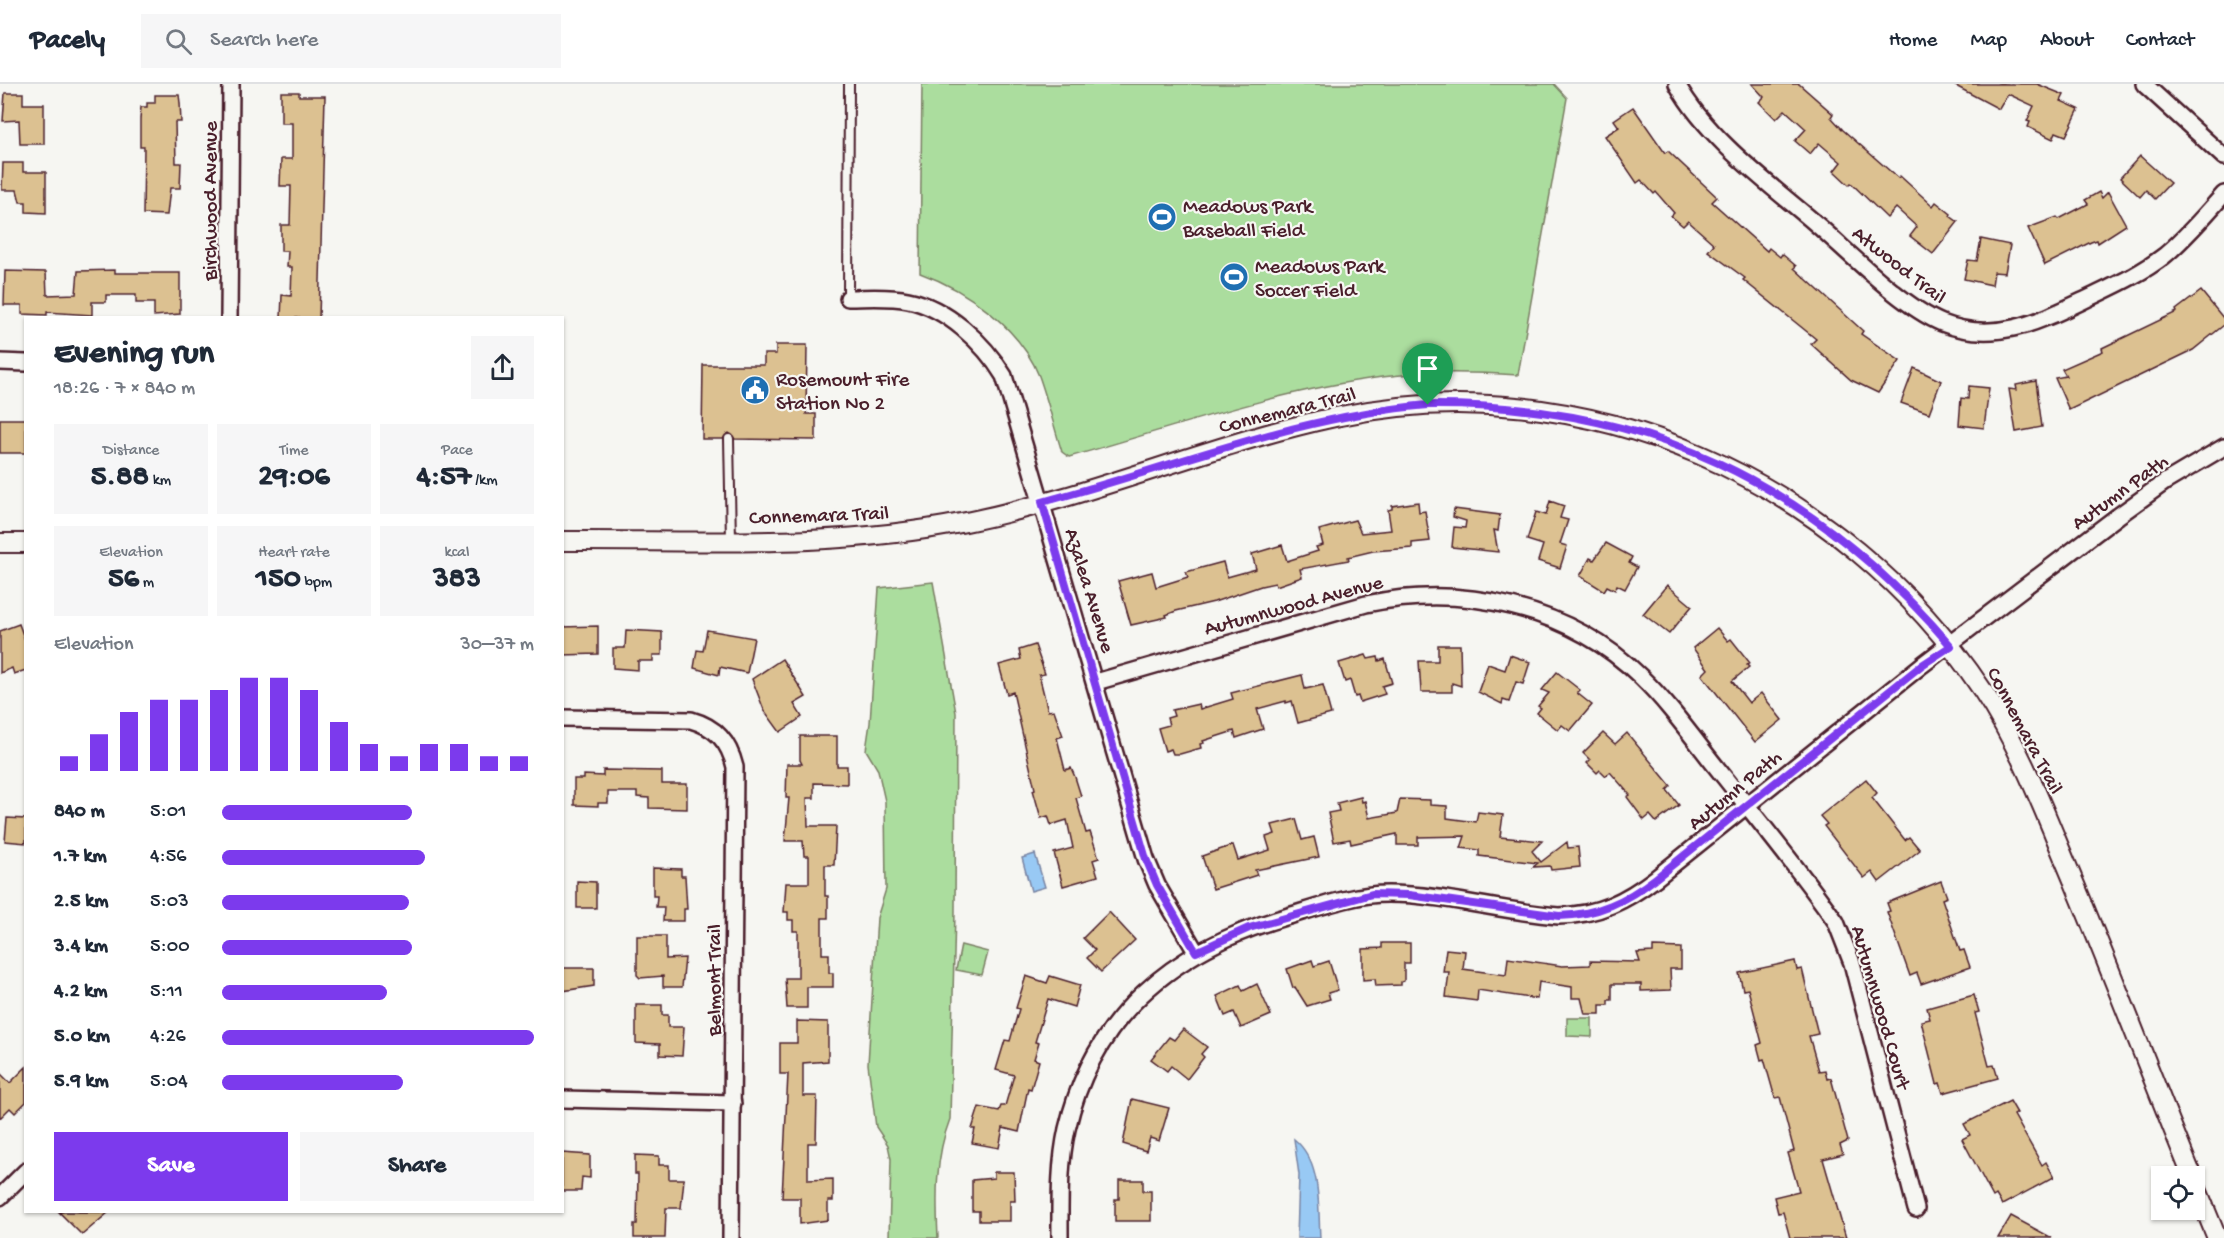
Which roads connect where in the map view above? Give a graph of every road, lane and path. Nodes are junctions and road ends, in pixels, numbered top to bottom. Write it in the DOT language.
graph roads {
  1 [pos="231,84"];
  2 [pos="849,84"];
  3 [pos="1677,84"];
  4 [pos="2144,84"];
  5 [pos="2224,157"];
  6 [pos="2224,194"];
  7 [pos="848,298"];
  8 [pos="229,316"];
  9 [pos="0,362"];
  10 [pos="24,363"];
  11 [pos="729,439"];
  12 [pos="2224,447"];
  13 [pos="1042,502"];
  14 [pos="731,540"];
  15 [pos="564,541"];
  16 [pos="0,543"];
  17 [pos="24,543"];
  18 [pos="1951,646"];
  19 [pos="1096,682"];
  20 [pos="564,718"];
  21 [pos="1747,807"];
  22 [pos="1196,952"];
  23 [pos="564,1099"];
  24 [pos="733,1103"];
  25 [pos="2188,1166"];
  26 [pos="24,1174"];
  27 [pos="0,1197"];
  28 [pos="1916,1209"];
  29 [pos="2205,1209"];
  30 [pos="731,1238"];
  31 [pos="1060,1238"];
  32 [pos="2217,1238"];
  1 -- 8 [label="street, Birchwood Avenue"];
  2 -- 7 [label="lane"];
  3 -- 6 [label="street, Atwood Trail"];
  4 -- 5 [label="street"];
  7 -- 13 [label="street, Azalea Avenue"];
  9 -- 10 [label="street"];
  11 -- 14 [label="lane"];
  12 -- 18 [label="street, Autumn Path"];
  13 -- 14 [label="street, Connemara Trail"];
  13 -- 18 [label="street, Connemara Trail"];
  13 -- 19 [label="street, Azalea Avenue"];
  14 -- 15 [label="street, Connemara Trail"];
  16 -- 17 [label="street"];
  18 -- 21 [label="street, Autumn Path"];
  18 -- 25 [label="street, Connemara Trail"];
  19 -- 21 [label="street, Autumnwood Avenue"];
  19 -- 22 [label="street, Azalea Avenue"];
  20 -- 24 [label="street, Belmont Trail"];
  21 -- 22 [label="street, Autumn Path"];
  21 -- 28 [label="street, Autumnwood Court"];
  22 -- 31 [label="street, Autumn Path"];
  23 -- 24 [label="street"];
  24 -- 30 [label="street, Belmont Trail"];
  26 -- 27 [label="street"];
  29 -- 32 [label="street"];
}
